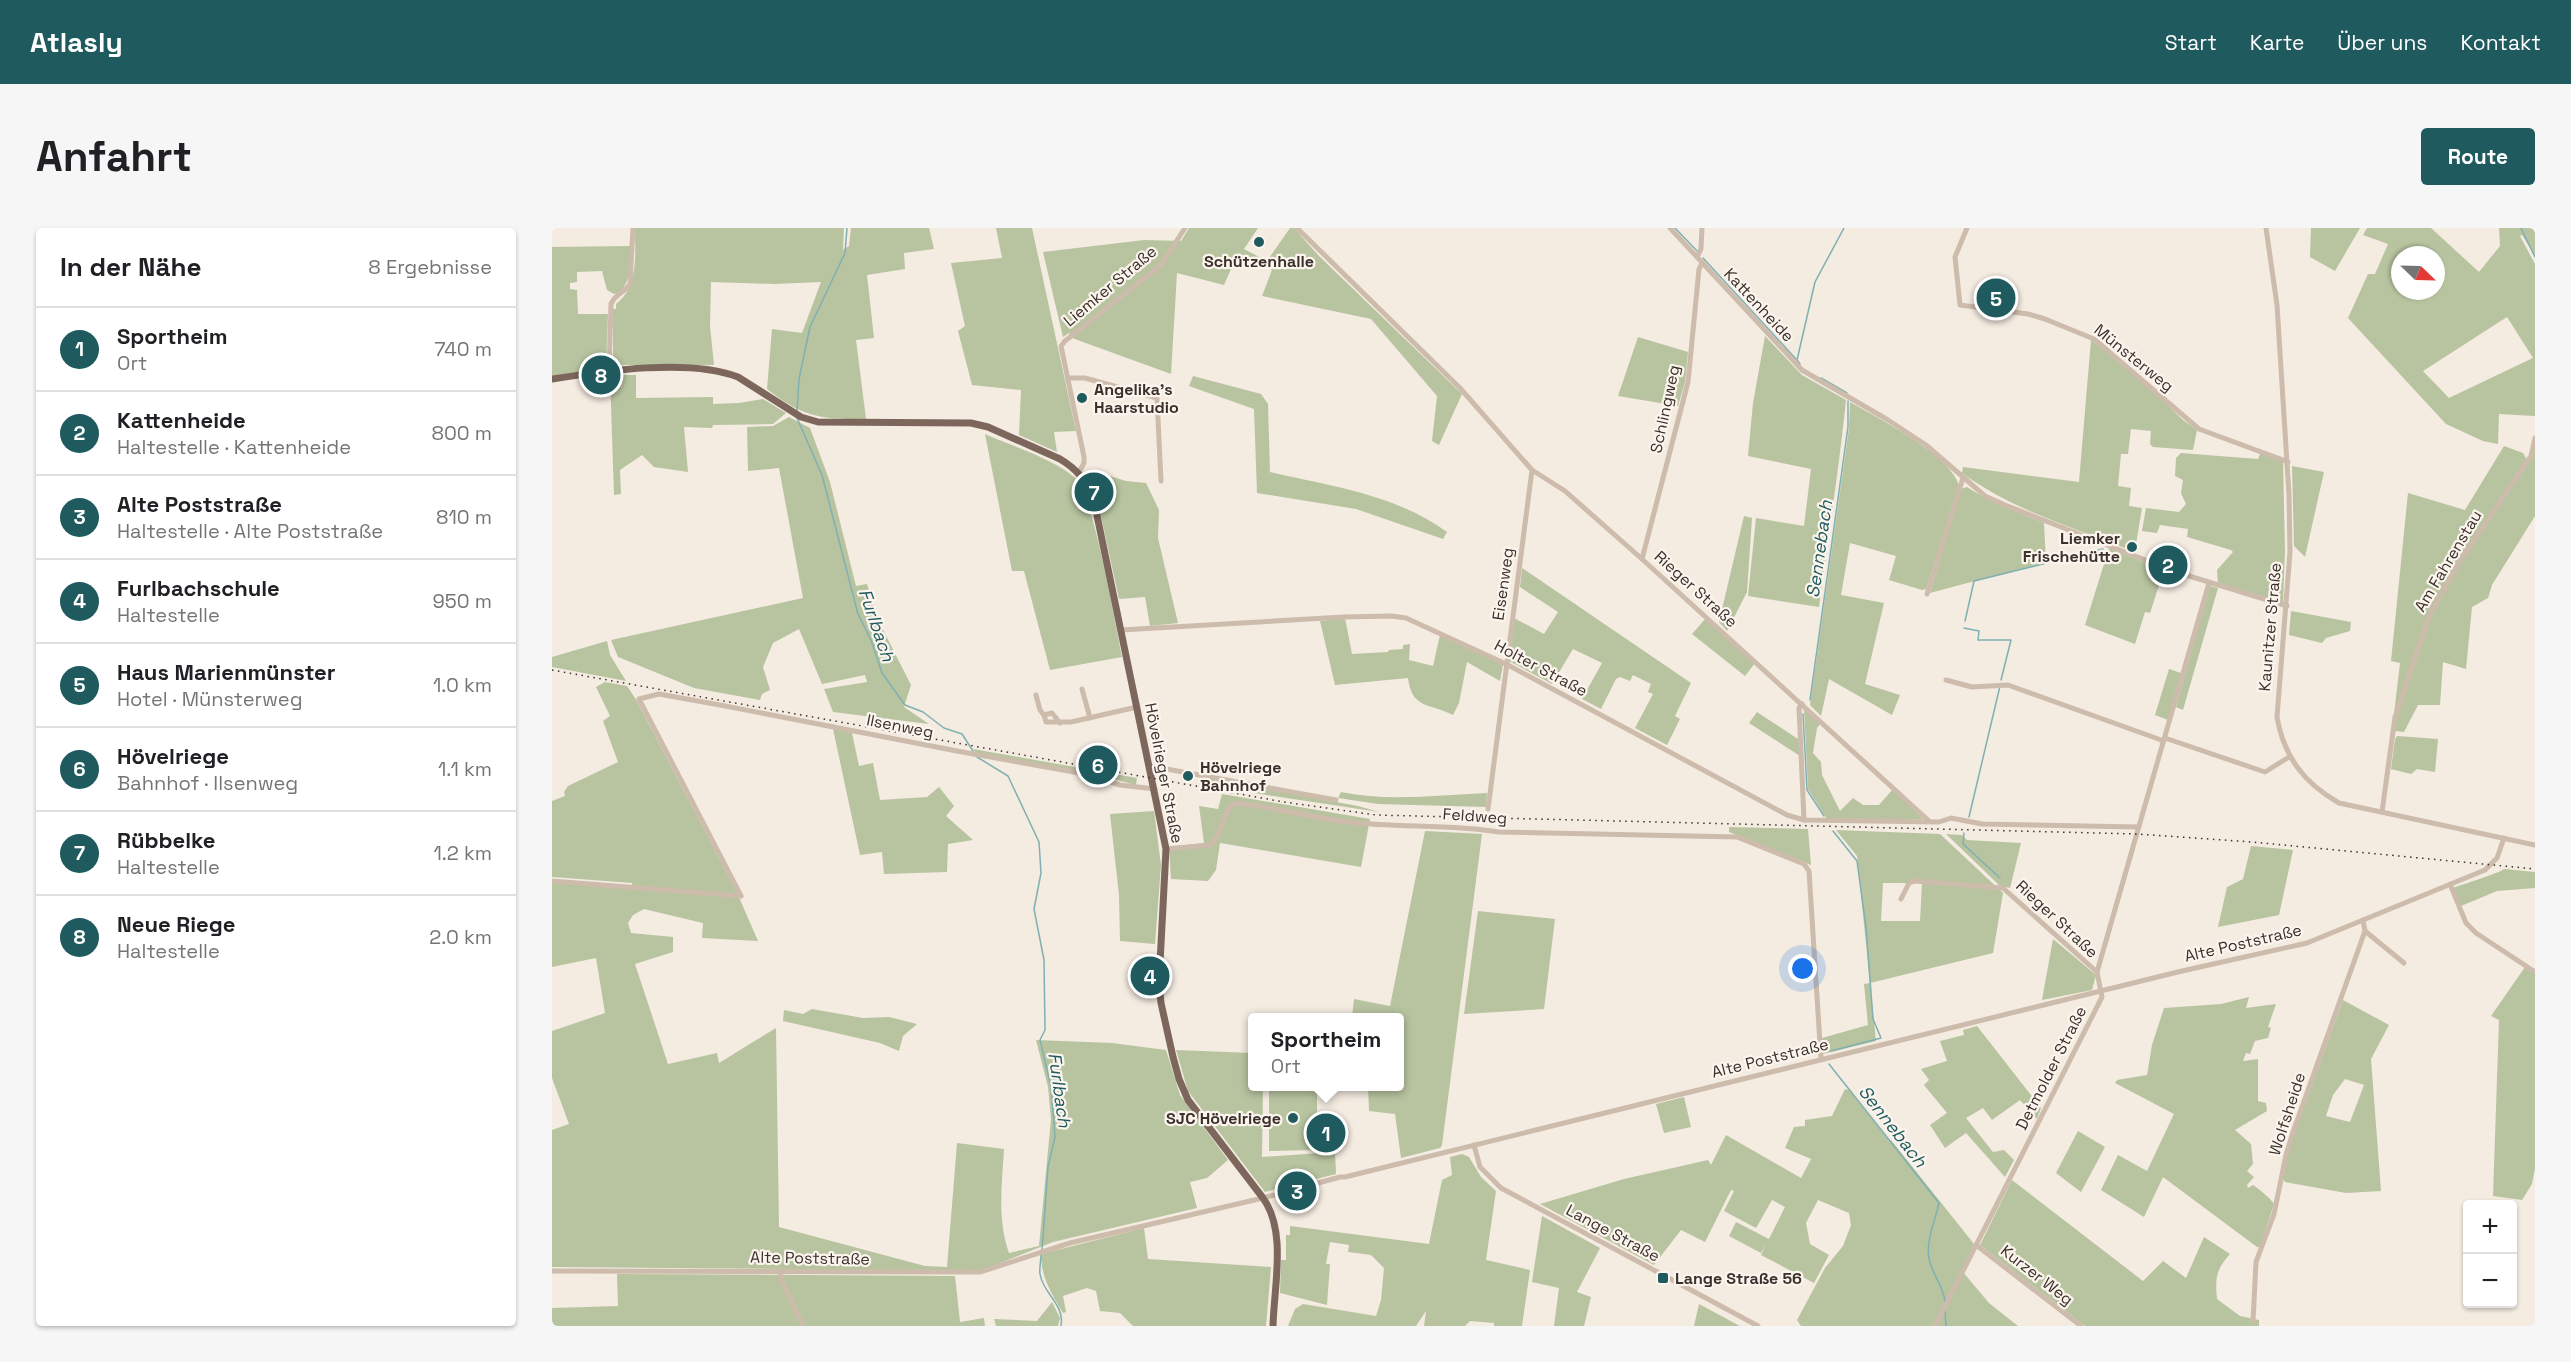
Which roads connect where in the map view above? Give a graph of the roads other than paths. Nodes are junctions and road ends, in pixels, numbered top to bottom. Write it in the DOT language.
graph roads {
  1 [pos="633,228"];
  2 [pos="1185,228"];
  3 [pos="1297,228"];
  4 [pos="1670,228"];
  5 [pos="1702,228"];
  6 [pos="1967,228"];
  7 [pos="2266,228"];
  8 [pos="1697,257"];
  9 [pos="1702,263"];
  10 [pos="609,370"];
  11 [pos="1068,378"];
  12 [pos="552,379"];
  13 [pos="2535,438"];
  14 [pos="2288,462"];
  15 [pos="1532,470"];
  16 [pos="1079,472"];
  17 [pos="1963,478"];
  18 [pos="1161,481"];
  19 [pos="1642,559"];
  20 [pos="2209,583"];
  21 [pos="1927,594"];
  22 [pos="2287,606"];
  23 [pos="1121,628"];
  24 [pos="1506,664"];
  25 [pos="1946,680"];
  26 [pos="1082,689"];
  27 [pos="1036,695"];
  28 [pos="1802,704"];
  29 [pos="1137,707"];
  30 [pos="1090,718"];
  31 [pos="2165,740"];
  32 [pos="2289,757"];
  33 [pos="1150,766"];
  34 [pos="1155,789"];
  35 [pos="1336,800"];
  36 [pos="1488,809"];
  37 [pos="2382,812"];
  38 [pos="1804,820"];
  39 [pos="1929,822"];
  40 [pos="2139,827"];
  41 [pos="2504,838"];
  42 [pos="2535,845"];
  43 [pos="1166,849"];
  44 [pos="552,880"];
  45 [pos="2450,884"];
  46 [pos="1901,899"];
  47 [pos="2363,920"];
  48 [pos="2365,931"];
  49 [pos="2404,963"];
  50 [pos="2097,972"];
  51 [pos="2535,972"];
  52 [pos="2102,991"];
  53 [pos="1821,1059"];
  54 [pos="1474,1145"];
  55 [pos="1263,1198"];
  56 [pos="1976,1245"];
  57 [pos="552,1270"];
  58 [pos="780,1270"];
  59 [pos="2253,1321"];
  60 [pos="1936,1324"];
  61 [pos="803,1326"];
  62 [pos="1273,1326"];
  63 [pos="1758,1326"];
  64 [pos="2081,1326"];
  1 -- 10 [label="street"];
  2 -- 11 [label="street, Liemker Straße"];
  3 -- 15 [label="street, Rieger Straße"];
  4 -- 8 [label="street, Kattenheide"];
  5 -- 8 [label="street"];
  6 -- 14 [label="street, Münsterweg"];
  7 -- 14 [label="street, Kaunitzer Straße"];
  8 -- 9 [label="street, Kattenheide"];
  9 -- 17 [label="street, Kattenheide"];
  9 -- 19 [label="street, Schlingweg"];
  10 -- 12 [label="main road"];
  10 -- 16 [label="main road"];
  11 -- 16 [label="street, Liemker Straße"];
  11 -- 18 [label="street"];
  13 -- 37 [label="street, Am Fahrenstau"];
  14 -- 22 [label="street, Kaunitzer Straße"];
  15 -- 19 [label="street, Rieger Straße"];
  15 -- 24 [label="street, Eisenweg"];
  16 -- 23 [label="main road, Hövelrieger Straße"];
  17 -- 20 [label="street, Kattenheide"];
  17 -- 21 [label="street"];
  19 -- 28 [label="street, Rieger Straße"];
  20 -- 22 [label="street, Kattenheide"];
  20 -- 31 [label="street"];
  22 -- 32 [label="street, Kaunitzer Straße"];
  23 -- 24 [label="street, Holter Straße"];
  23 -- 29 [label="main road, Hövelrieger Straße"];
  24 -- 36 [label="street, Eisenweg"];
  24 -- 38 [label="street, Holter Straße"];
  25 -- 31 [label="street"];
  26 -- 30 [label="street"];
  27 -- 30 [label="street"];
  28 -- 38 [label="street"];
  28 -- 39 [label="street, Rieger Straße"];
  29 -- 30 [label="street"];
  29 -- 33 [label="main road, Hövelrieger Straße"];
  31 -- 32 [label="street"];
  31 -- 40 [label="street"];
  32 -- 37 [label="street, Kaunitzer Straße"];
  33 -- 34 [label="main road, Hövelrieger Straße"];
  33 -- 35 [label="street"];
  34 -- 43 [label="main road, Hövelrieger Straße"];
  34 -- 44 [label="street, Ilsenweg"];
  37 -- 41 [label="street, Kaunitzer Straße"];
  38 -- 39 [label="street, Holter Straße"];
  39 -- 40 [label="street"];
  40 -- 50 [label="street"];
  41 -- 42 [label="street, Kaunitzer Straße"];
  41 -- 45 [label="street, Alte Poststraße"];
  43 -- 53 [label="street, Feldweg"];
  43 -- 55 [label="main road, Hövelrieger Straße"];
  45 -- 47 [label="street, Alte Poststraße"];
  45 -- 51 [label="street"];
  46 -- 50 [label="street, Rieger Straße"];
  47 -- 48 [label="street, Wolfsheide"];
  47 -- 52 [label="street, Alte Poststraße"];
  48 -- 49 [label="street"];
  48 -- 59 [label="street, Wolfsheide"];
  50 -- 52 [label="street, Detmolder Straße"];
  52 -- 53 [label="street, Alte Poststraße"];
  52 -- 56 [label="street, Detmolder Straße"];
  53 -- 54 [label="street, Alte Poststraße"];
  54 -- 55 [label="street, Alte Poststraße"];
  54 -- 63 [label="street, Lange Straße"];
  55 -- 58 [label="street, Alte Poststraße"];
  55 -- 62 [label="main road, Hövelrieger Straße"];
  56 -- 60 [label="street, Detmolder Straße"];
  56 -- 64 [label="street, Kurzer Weg"];
  57 -- 58 [label="street, Alte Poststraße"];
  58 -- 61 [label="street"];
}
